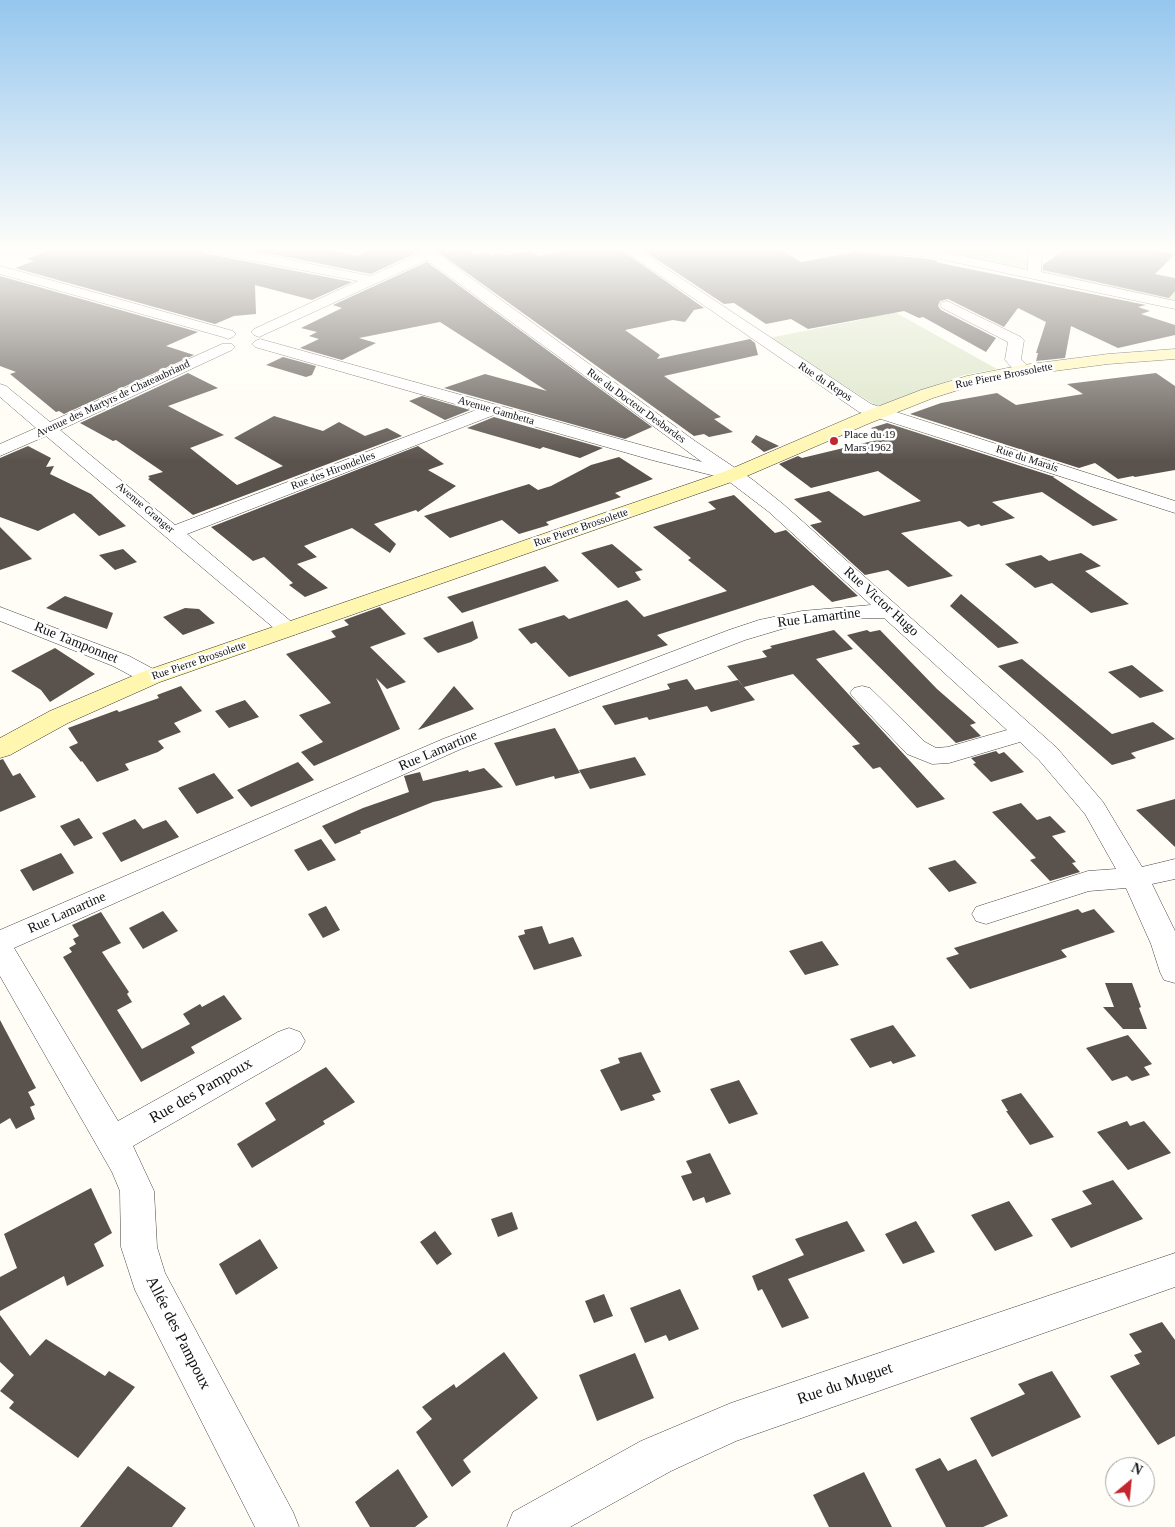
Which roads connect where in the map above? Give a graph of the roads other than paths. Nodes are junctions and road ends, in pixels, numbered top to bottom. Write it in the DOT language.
graph roads {
  1 [pos="164,318"];
  2 [pos="293,318"];
  3 [pos="516,318"];
  4 [pos="731,318"];
  5 [pos="973,318"];
  6 [pos="244,342"];
  7 [pos="1175,354"];
  8 [pos="1023,370"];
  9 [pos="0,389"];
  10 [pos="492,410"];
  11 [pos="878,413"];
  12 [pos="49,429"];
  13 [pos="0,451"];
  14 [pos="733,475"];
  15 [pos="1175,507"];
  16 [pos="174,532"];
  17 [pos="891,611"];
  18 [pos="0,613"];
  19 [pos="289,629"];
  20 [pos="151,678"];
  21 [pos="862,693"];
  22 [pos="1024,733"];
  23 [pos="0,749"];
  24 [pos="1175,869"];
  25 [pos="1135,878"];
  26 [pos="986,914"];
  27 [pos="0,942"];
  28 [pos="0,950"];
  29 [pos="1175,972"];
  30 [pos="289,1041"];
  31 [pos="112,1141"];
  32 [pos="1175,1270"];
  33 [pos="278,1527"];
  34 [pos="528,1527"];
  1 -- 6 [label="street, Avenue Gambetta"];
  2 -- 6 [label="street, Avenue des Martyrs de Chateaubriand"];
  3 -- 14 [label="street, Rue du Docteur Desbordes"];
  4 -- 11 [label="street, Rue du Repos"];
  5 -- 8 [label="street"];
  6 -- 10 [label="street, Avenue Gambetta"];
  6 -- 12 [label="street, Avenue des Martyrs de Chateaubriand"];
  7 -- 8 [label="street, Rue Pierre Brossolette"];
  8 -- 11 [label="street, Rue Pierre Brossolette"];
  9 -- 12 [label="street, Avenue Granger"];
  10 -- 14 [label="street, Avenue Gambetta"];
  10 -- 16 [label="street, Rue des Hirondelles"];
  11 -- 14 [label="street, Rue Pierre Brossolette"];
  11 -- 15 [label="street, Rue du Marais"];
  12 -- 13 [label="street, Avenue des Martyrs de Chateaubriand"];
  12 -- 16 [label="street, Avenue Granger"];
  14 -- 17 [label="street, Rue Victor Hugo"];
  14 -- 19 [label="street, Rue Pierre Brossolette"];
  16 -- 19 [label="street, Avenue Granger"];
  17 -- 22 [label="street, Rue Victor Hugo"];
  17 -- 27 [label="street, Rue Lamartine"];
  18 -- 20 [label="street, Rue Tamponnet"];
  19 -- 20 [label="street, Rue Pierre Brossolette"];
  20 -- 23 [label="street, Rue Pierre Brossolette"];
  21 -- 22 [label="street"];
  22 -- 25 [label="street, Rue Victor Hugo"];
  24 -- 25 [label="street"];
  25 -- 26 [label="street"];
  25 -- 29 [label="street, Rue Victor Hugo"];
  28 -- 31 [label="street, Allée des Pampoux"];
  30 -- 31 [label="street, Rue des Pampoux"];
  31 -- 33 [label="street, Allée des Pampoux"];
  32 -- 34 [label="street, Rue du Muguet"];
}
